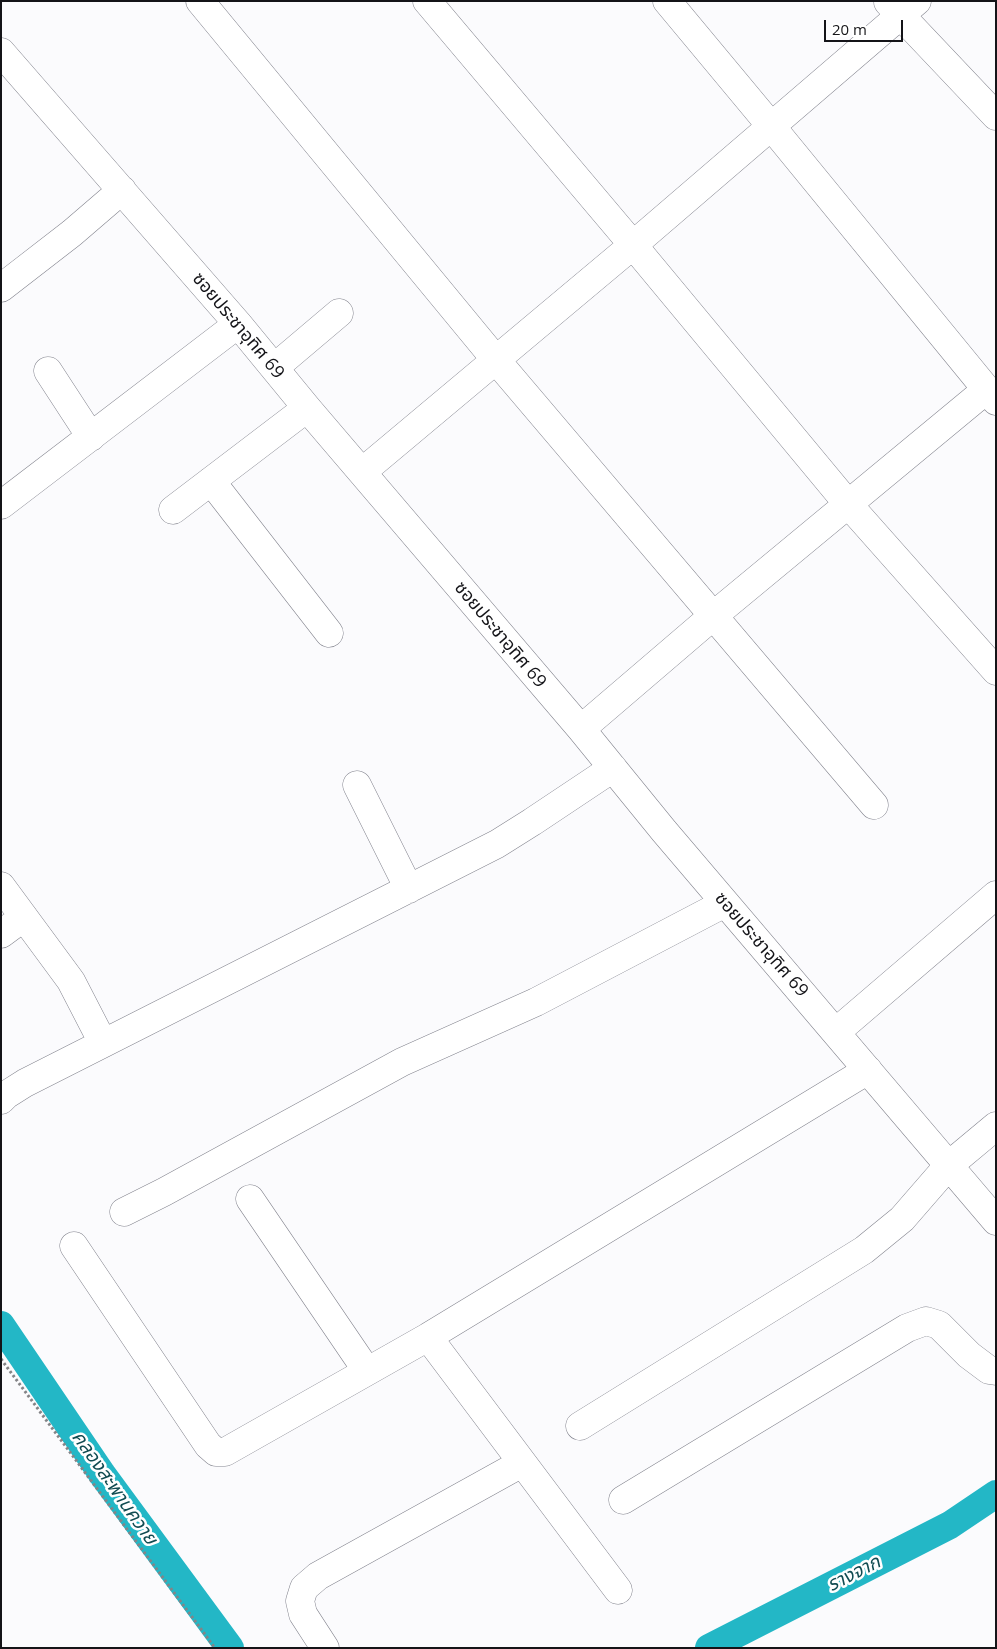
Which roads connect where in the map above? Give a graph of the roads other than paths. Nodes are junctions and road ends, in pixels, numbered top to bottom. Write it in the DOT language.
graph roads {
  1 [pos="200,1"];
  2 [pos="427,1"];
  3 [pos="667,1"];
  4 [pos="901,6"];
  5 [pos="1,52"];
  6 [pos="996,116"];
  7 [pos="771,126"];
  8 [pos="122,190"];
  9 [pos="633,245"];
  10 [pos="1,288"];
  11 [pos="339,313"];
  12 [pos="238,324"];
  13 [pos="496,360"];
  14 [pos="274,368"];
  15 [pos="48,371"];
  16 [pos="991,396"];
  17 [pos="307,408"];
  18 [pos="91,437"];
  19 [pos="362,472"];
  20 [pos="211,481"];
  21 [pos="848,504"];
  22 [pos="1,505"];
  23 [pos="172,510"];
  24 [pos="713,616"];
  25 [pos="329,633"];
  26 [pos="996,671"];
  27 [pos="581,729"];
  28 [pos="613,768"];
  29 [pos="357,785"];
  30 [pos="874,805"];
  31 [pos="1,886"];
  32 [pos="409,889"];
  33 [pos="996,895"];
  34 [pos="725,903"];
  35 [pos="24,917"];
  36 [pos="1,934"];
  37 [pos="836,1032"];
  38 [pos="103,1043"];
  39 [pos="868,1070"];
  40 [pos="1,1100"];
  41 [pos="996,1126"];
  42 [pos="948,1166"];
  43 [pos="250,1199"];
  44 [pos="124,1212"];
  45 [pos="996,1220"];
  46 [pos="74,1246"];
  47 [pos="428,1337"];
  48 [pos="366,1371"];
  49 [pos="996,1371"];
  50 [pos="580,1426"];
  51 [pos="522,1462"];
  52 [pos="623,1500"];
  53 [pos="618,1590"];
  54 [pos="325,1648"];
  1 -- 13 [label="street"];
  2 -- 9 [label="street"];
  3 -- 7 [label="street"];
  4 -- 6 [label="street"];
  4 -- 7 [label="street"];
  5 -- 8 [label="street, ซอยประชาอุทิศ 69"];
  7 -- 9 [label="street"];
  7 -- 16 [label="street"];
  8 -- 10 [label="street"];
  8 -- 12 [label="street, ซอยประชาอุทิศ 69"];
  9 -- 13 [label="street"];
  9 -- 21 [label="street"];
  11 -- 14 [label="street"];
  12 -- 14 [label="street, ซอยประชาอุทิศ 69"];
  12 -- 18 [label="street"];
  13 -- 19 [label="street"];
  13 -- 24 [label="street"];
  14 -- 17 [label="street, ซอยประชาอุทิศ 69"];
  15 -- 18 [label="street"];
  16 -- 21 [label="street"];
  17 -- 19 [label="street, ซอยประชาอุทิศ 69"];
  17 -- 20 [label="street"];
  18 -- 22 [label="street"];
  19 -- 27 [label="street, ซอยประชาอุทิศ 69"];
  20 -- 23 [label="street"];
  20 -- 25 [label="street"];
  21 -- 24 [label="street"];
  21 -- 26 [label="street"];
  24 -- 27 [label="street"];
  24 -- 30 [label="street"];
  27 -- 28 [label="street, ซอยประชาอุทิศ 69"];
  28 -- 32 [label="street"];
  28 -- 34 [label="street, ซอยประชาอุทิศ 69"];
  29 -- 32 [label="street"];
  31 -- 35 [label="street"];
  32 -- 38 [label="street"];
  33 -- 37 [label="street"];
  34 -- 37 [label="street, ซอยประชาอุทิศ 69"];
  34 -- 44 [label="street"];
  35 -- 36 [label="street"];
  35 -- 38 [label="street"];
  37 -- 39 [label="street, ซอยประชาอุทิศ 69"];
  38 -- 40 [label="street"];
  39 -- 42 [label="street, ซอยประชาอุทิศ 69"];
  39 -- 47 [label="street"];
  41 -- 42 [label="street"];
  42 -- 45 [label="street, ซอยประชาอุทิศ 69"];
  42 -- 50 [label="street"];
  43 -- 48 [label="street"];
  46 -- 48 [label="street"];
  47 -- 48 [label="street"];
  47 -- 51 [label="street"];
  49 -- 52 [label="street"];
  51 -- 53 [label="street"];
  51 -- 54 [label="street"];
}
